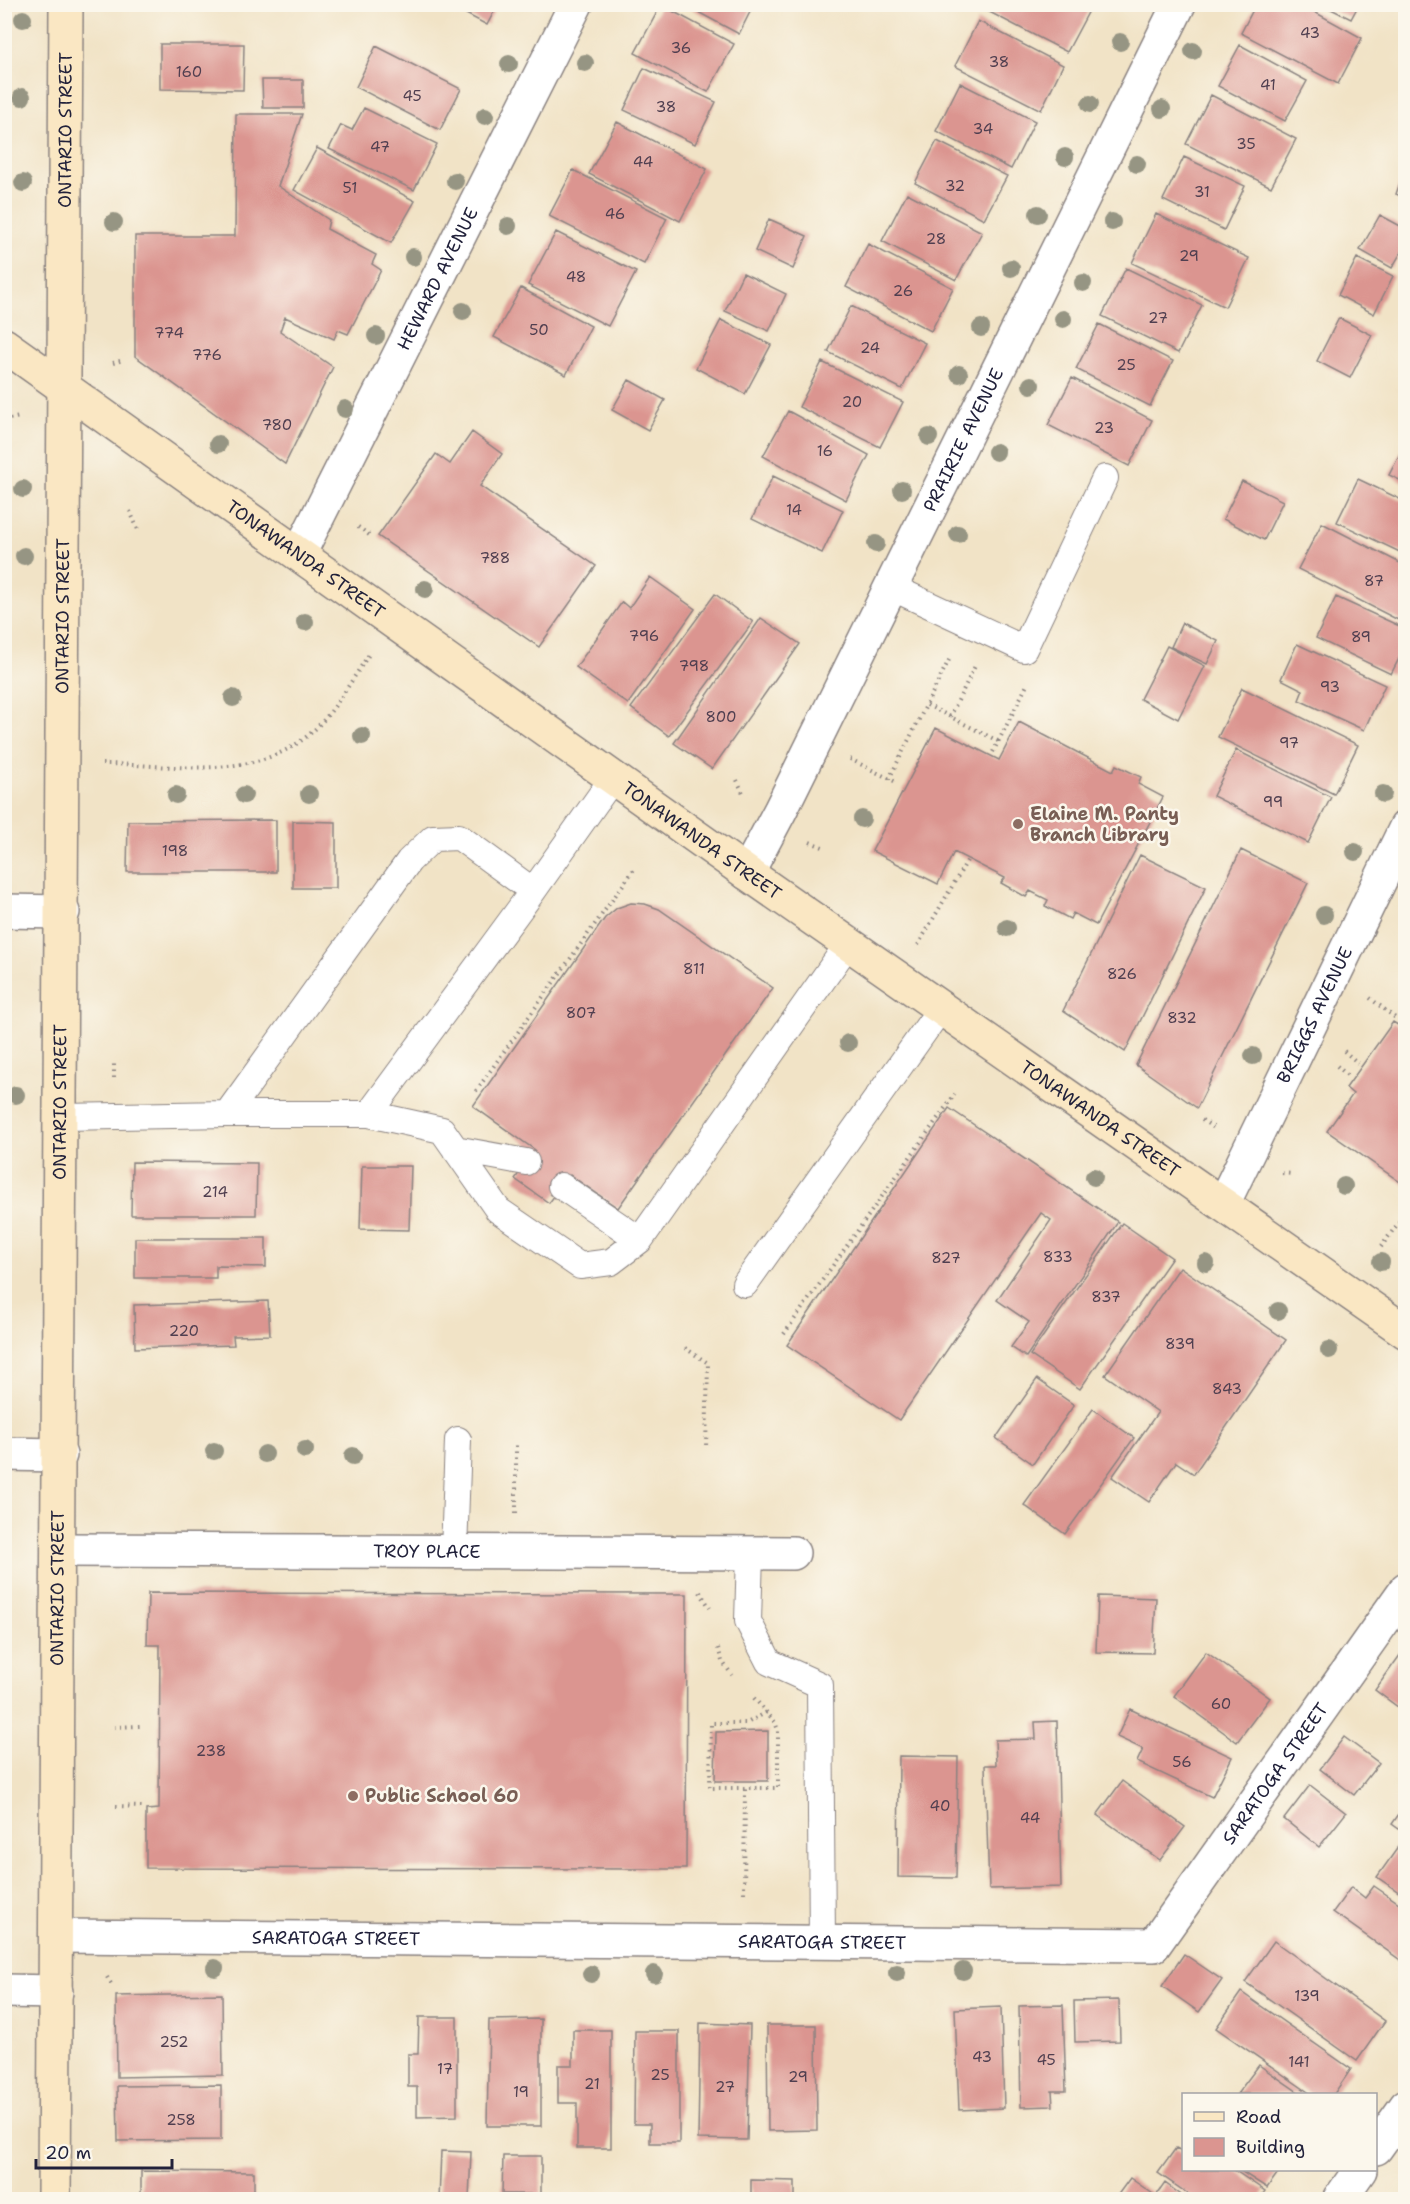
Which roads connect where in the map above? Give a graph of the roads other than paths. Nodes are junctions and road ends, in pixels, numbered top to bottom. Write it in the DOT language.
graph roads {
  1 [pos="66,4"];
  2 [pos="576,4"];
  3 [pos="1179,4"];
  4 [pos="4,345"];
  5 [pos="65,388"];
  6 [pos="1105,478"];
  7 [pos="299,554"];
  8 [pos="891,587"];
  9 [pos="613,778"];
  10 [pos="1406,827"];
  11 [pos="747,873"];
  12 [pos="533,891"];
  13 [pos="4,911"];
  14 [pos="63,912"];
  15 [pos="848,944"];
  16 [pos="940,1008"];
  17 [pos="369,1113"];
  18 [pos="227,1114"];
  19 [pos="62,1117"];
  20 [pos="455,1149"];
  21 [pos="526,1162"];
  22 [pos="561,1186"];
  23 [pos="1223,1204"];
  24 [pos="640,1240"];
  25 [pos="745,1284"];
  26 [pos="1406,1332"];
  27 [pos="458,1440"];
  28 [pos="4,1454"];
  29 [pos="60,1455"];
  30 [pos="59,1550"];
  31 [pos="454,1551"];
  32 [pos="750,1553"];
  33 [pos="793,1553"];
  34 [pos="1406,1589"];
  35 [pos="56,1936"];
  36 [pos="822,1942"];
  37 [pos="4,1991"];
  38 [pos="56,1992"];
  39 [pos="1406,2106"];
  40 [pos="1377,2147"];
  41 [pos="1359,2171"];
  42 [pos="54,2199"];
  43 [pos="1339,2199"];
  1 -- 5 [label="street, ONTARIO STREET"];
  2 -- 7 [label="street, HEWARD AVENUE"];
  3 -- 8 [label="street, PRAIRIE AVENUE"];
  4 -- 5 [label="street, TONAWANDA STREET"];
  5 -- 7 [label="street, TONAWANDA STREET"];
  5 -- 14 [label="street, ONTARIO STREET"];
  6 -- 8 [label="lane"];
  7 -- 9 [label="street, TONAWANDA STREET"];
  8 -- 11 [label="street, PRAIRIE AVENUE"];
  9 -- 11 [label="street, TONAWANDA STREET"];
  9 -- 12 [label="lane"];
  10 -- 23 [label="street, BRIGGS AVENUE"];
  11 -- 15 [label="street, TONAWANDA STREET"];
  12 -- 17 [label="lane"];
  12 -- 18 [label="lane"];
  13 -- 14 [label="street"];
  14 -- 19 [label="street, ONTARIO STREET"];
  15 -- 16 [label="street, TONAWANDA STREET"];
  15 -- 24 [label="lane"];
  16 -- 23 [label="street, TONAWANDA STREET"];
  16 -- 25 [label="lane"];
  17 -- 18 [label="lane"];
  17 -- 20 [label="lane"];
  18 -- 19 [label="lane"];
  19 -- 29 [label="street, ONTARIO STREET"];
  20 -- 21 [label="lane"];
  20 -- 24 [label="lane"];
  22 -- 24 [label="lane"];
  23 -- 26 [label="street, TONAWANDA STREET"];
  27 -- 31 [label="lane"];
  28 -- 29 [label="street"];
  29 -- 30 [label="street, ONTARIO STREET"];
  30 -- 31 [label="street, TROY PLACE"];
  30 -- 35 [label="street, ONTARIO STREET"];
  31 -- 32 [label="street, TROY PLACE"];
  32 -- 33 [label="street, TROY PLACE"];
  32 -- 36 [label="lane"];
  34 -- 36 [label="street, SARATOGA STREET"];
  35 -- 36 [label="street, SARATOGA STREET"];
  35 -- 38 [label="street, ONTARIO STREET"];
  37 -- 38 [label="street"];
  38 -- 42 [label="street, ONTARIO STREET"];
  39 -- 40 [label="street"];
  41 -- 43 [label="street"];
}
